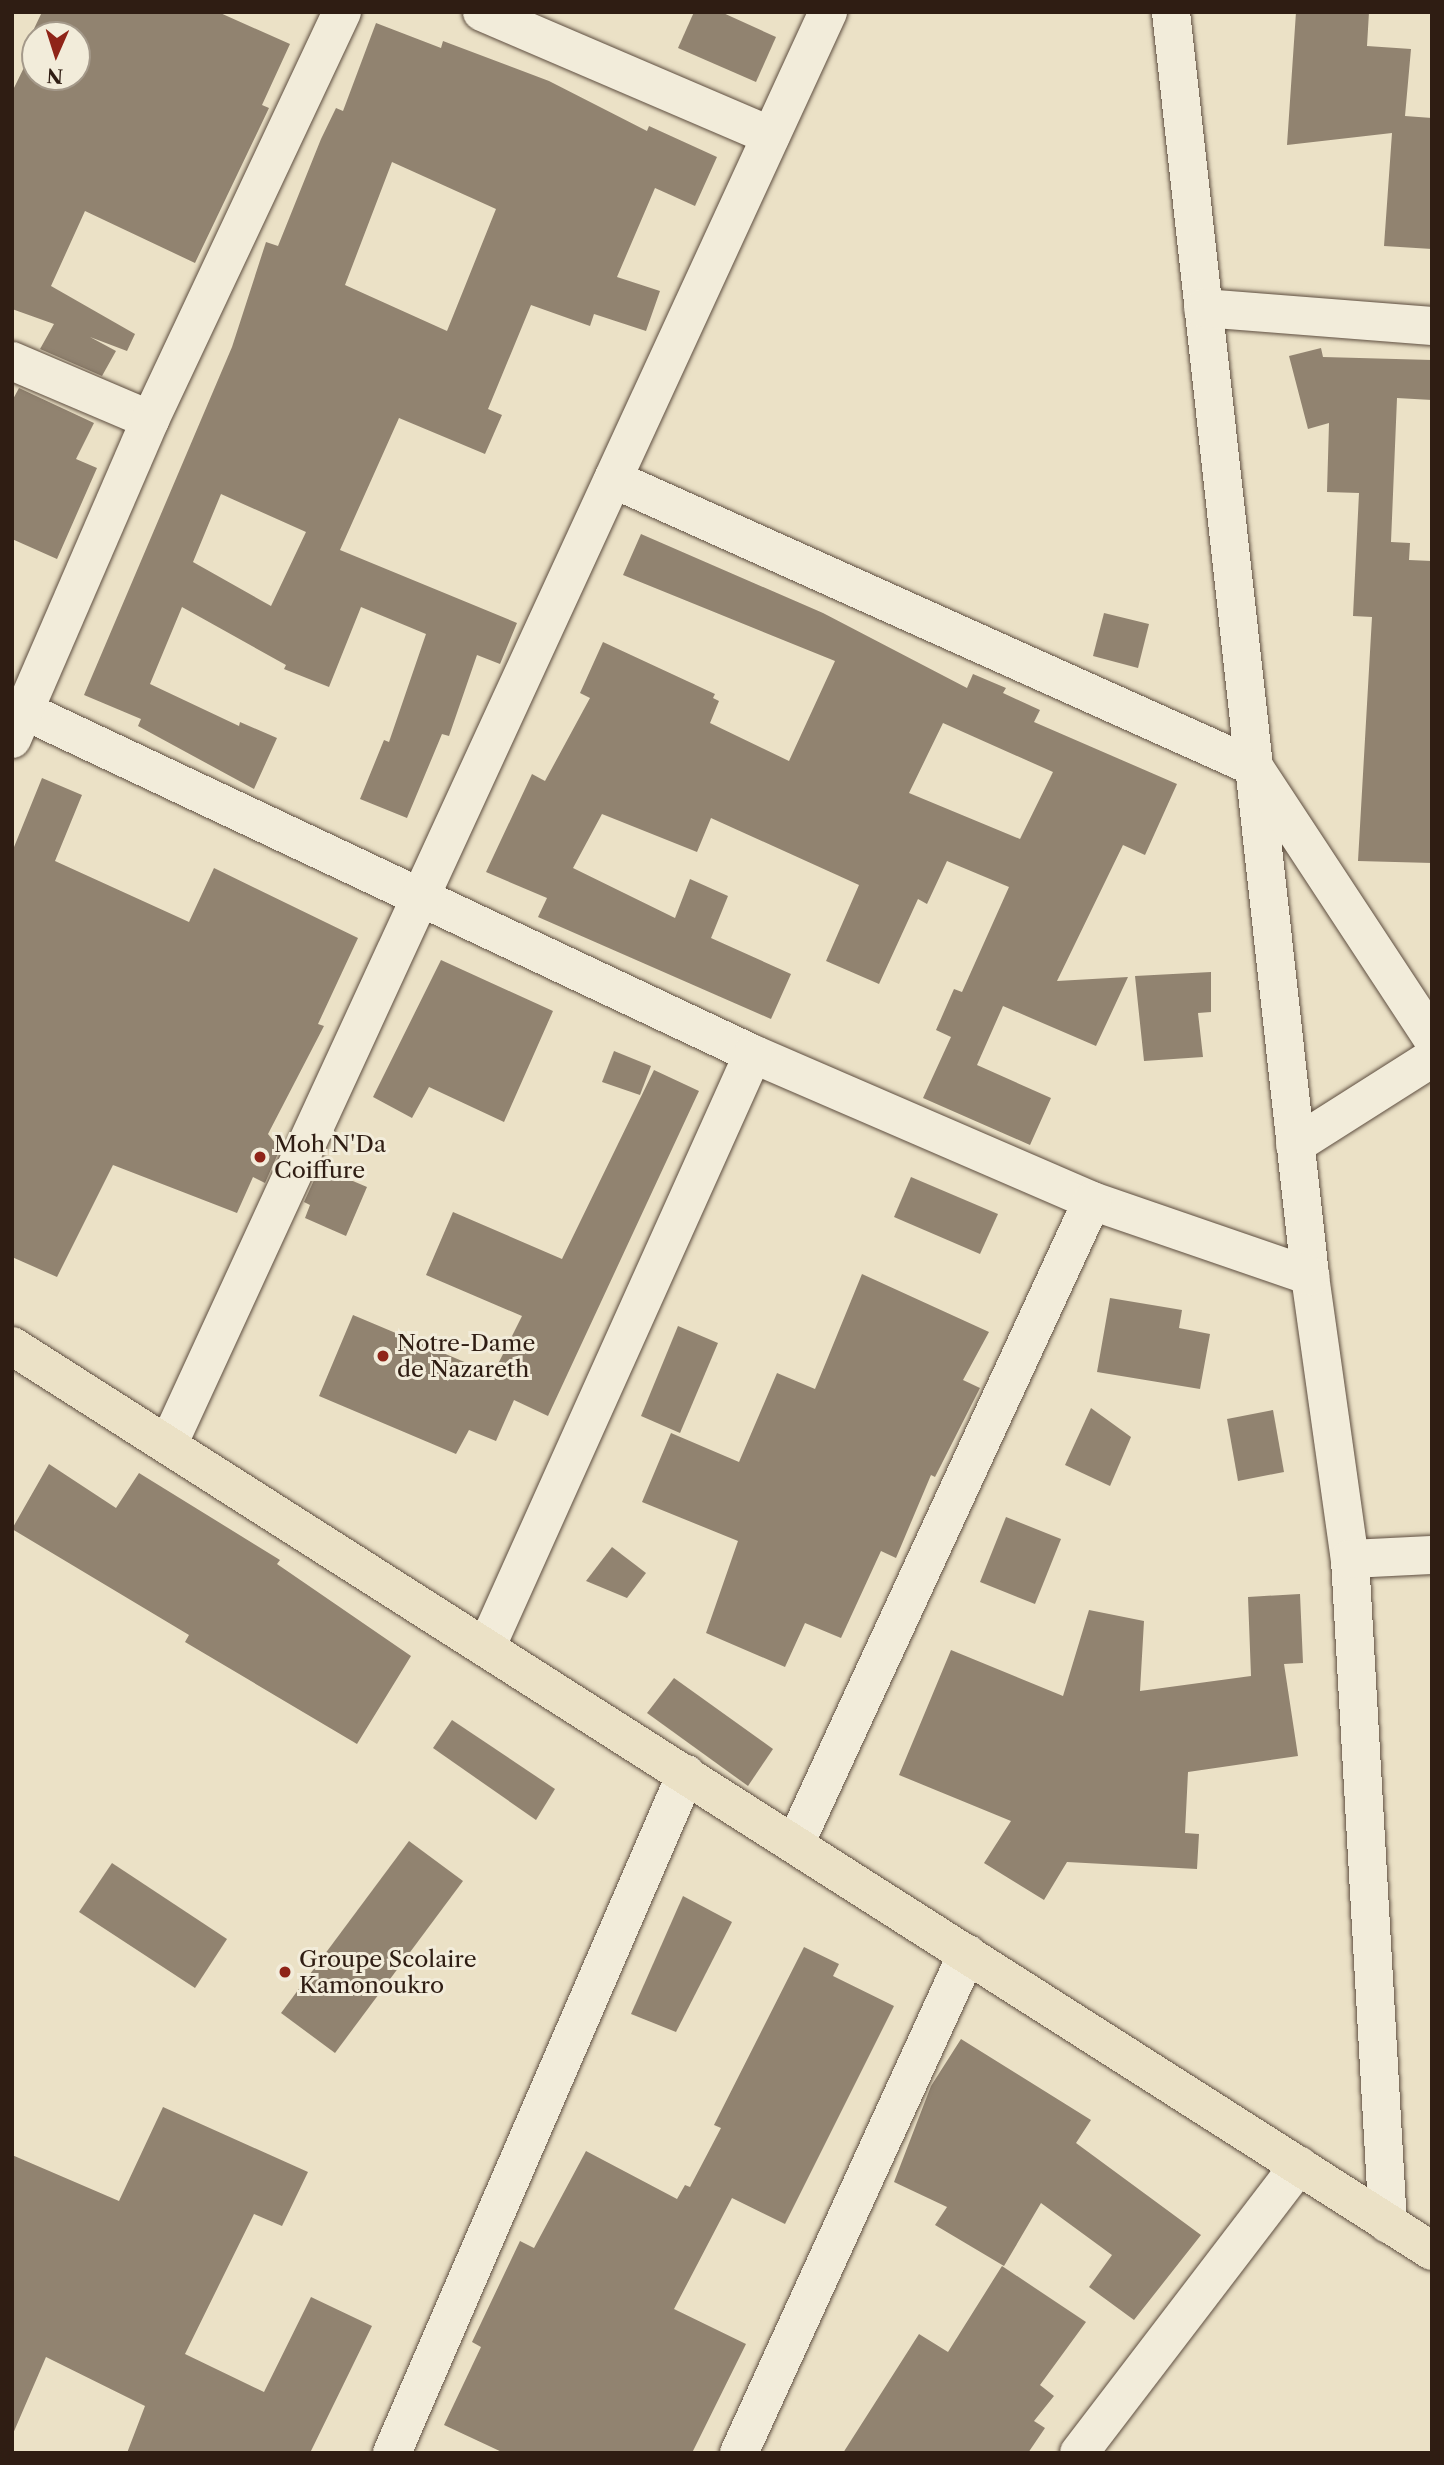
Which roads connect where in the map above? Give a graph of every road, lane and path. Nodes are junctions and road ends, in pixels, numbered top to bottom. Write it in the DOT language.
graph roads {
  1 [pos="342,12"];
  2 [pos="482,12"];
  3 [pos="828,12"];
  4 [pos="1171,12"];
  5 [pos="771,136"];
  6 [pos="1203,308"];
  7 [pos="1432,326"];
  8 [pos="12,360"];
  9 [pos="150,420"];
  10 [pos="613,479"];
  11 [pos="18,725"];
  12 [pos="1254,767"];
  13 [pos="425,897"];
  14 [pos="1432,1038"];
  15 [pos="753,1054"];
  16 [pos="1432,1058"];
  17 [pos="1295,1145"];
  18 [pos="1092,1200"];
  19 [pos="1310,1276"];
  20 [pos="12,1346"];
  21 [pos="168,1445"];
  22 [pos="1432,1555"];
  23 [pos="1350,1559"];
  24 [pos="486,1648"];
  25 [pos="686,1774"];
  26 [pos="795,1844"];
  27 [pos="967,1954"];
  28 [pos="1299,2165"];
  29 [pos="1388,2224"];
  30 [pos="1432,2252"];
  31 [pos="392,2453"];
  32 [pos="739,2453"];
  33 [pos="1079,2453"];
  1 -- 9 [label="street"];
  2 -- 5 [label="street"];
  3 -- 5 [label="street"];
  4 -- 6 [label="street"];
  5 -- 10 [label="street"];
  6 -- 7 [label="street"];
  6 -- 12 [label="street"];
  8 -- 9 [label="street"];
  9 -- 11 [label="street"];
  10 -- 12 [label="street"];
  10 -- 13 [label="street"];
  11 -- 13 [label="street"];
  12 -- 14 [label="street"];
  12 -- 17 [label="street"];
  13 -- 15 [label="street"];
  13 -- 21 [label="street"];
  15 -- 18 [label="street"];
  15 -- 24 [label="street"];
  16 -- 17 [label="street"];
  17 -- 19 [label="street"];
  18 -- 19 [label="street"];
  18 -- 26 [label="street"];
  19 -- 23 [label="street"];
  20 -- 21 [label="main road"];
  21 -- 24 [label="main road"];
  22 -- 23 [label="street"];
  23 -- 29 [label="street"];
  24 -- 25 [label="main road"];
  25 -- 26 [label="main road"];
  25 -- 31 [label="street"];
  26 -- 27 [label="main road"];
  27 -- 28 [label="main road"];
  27 -- 32 [label="street"];
  28 -- 29 [label="main road"];
  28 -- 33 [label="street"];
  29 -- 30 [label="main road"];
}
